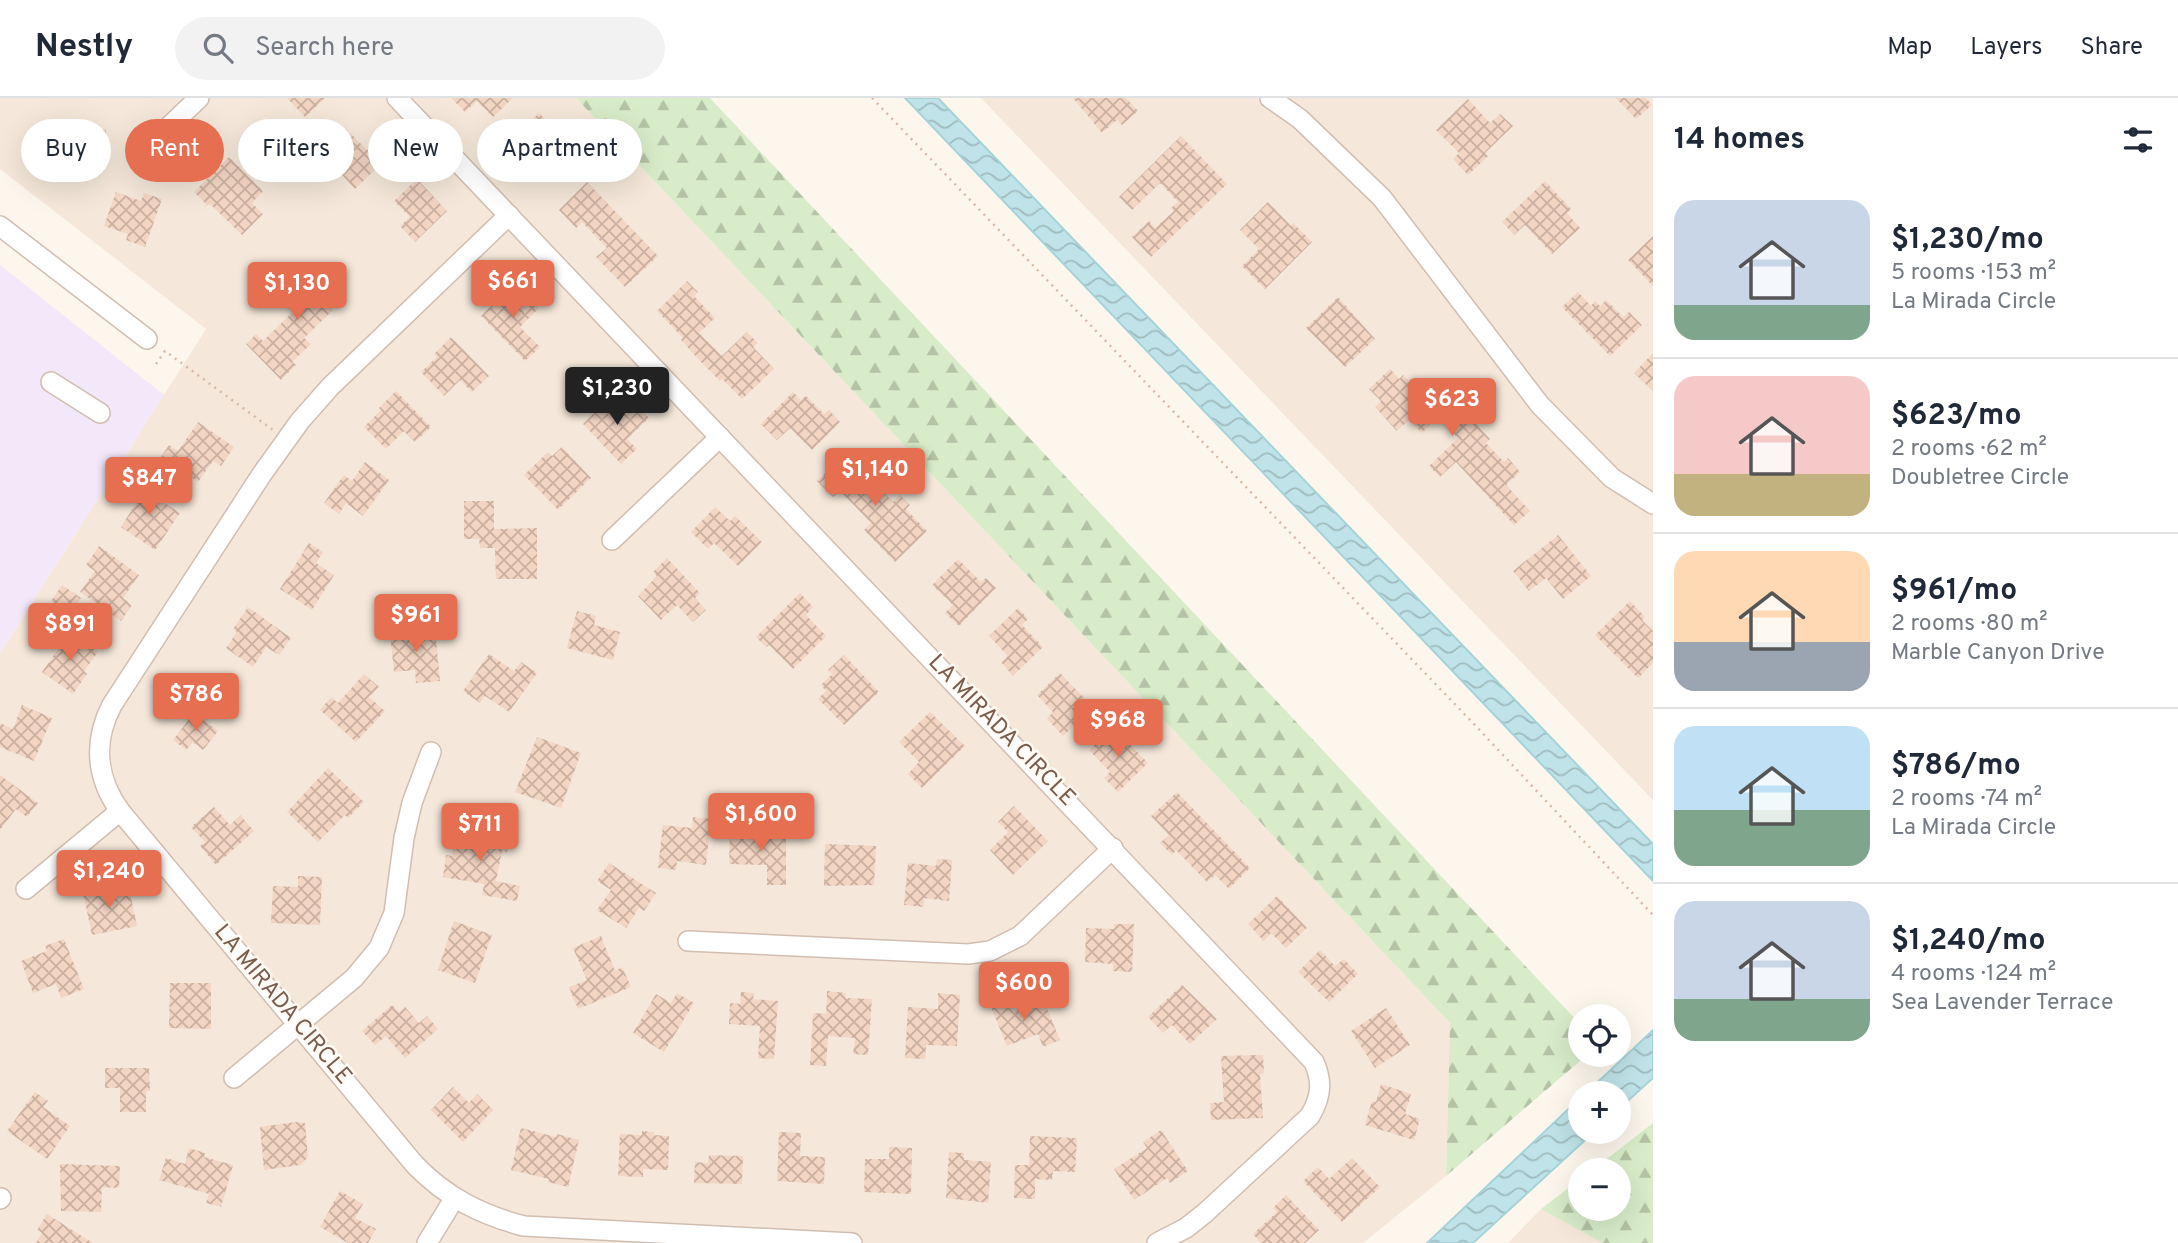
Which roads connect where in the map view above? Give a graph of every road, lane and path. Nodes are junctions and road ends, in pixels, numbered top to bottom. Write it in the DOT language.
graph roads {
  1 [pos="199,98"];
  2 [pos="397,98"];
  3 [pos="872,98"];
  4 [pos="1270,98"];
  5 [pos="176,119"];
  6 [pos="509,215"];
  7 [pos="0,226"];
  8 [pos="147,339"];
  9 [pos="156,364"];
  10 [pos="51,382"];
  11 [pos="100,413"];
  12 [pos="720,437"];
  13 [pos="286,439"];
  14 [pos="1653,505"];
  15 [pos="612,540"];
  16 [pos="431,752"];
  17 [pos="120,811"];
  18 [pos="1113,849"];
  19 [pos="26,888"];
  20 [pos="1653,915"];
  21 [pos="688,941"];
  22 [pos="298,1024"];
  23 [pos="234,1078"];
  24 [pos="454,1199"];
  25 [pos="808,1242"];
  26 [pos="427,1243"];
  27 [pos="852,1243"];
  28 [pos="1157,1243"];
  1 -- 5 [label="street"];
  2 -- 6 [label="street, LA MIRADA CIRCLE"];
  3 -- 20 [label="path"];
  4 -- 14 [label="street"];
  6 -- 12 [label="street, LA MIRADA CIRCLE"];
  6 -- 13 [label="street, LA MIRADA CIRCLE"];
  7 -- 8 [label="street"];
  9 -- 13 [label="path"];
  10 -- 11 [label="street"];
  12 -- 15 [label="street"];
  12 -- 18 [label="street, LA MIRADA CIRCLE"];
  13 -- 17 [label="street, LA MIRADA CIRCLE"];
  16 -- 22 [label="street"];
  17 -- 19 [label="street"];
  17 -- 22 [label="street, LA MIRADA CIRCLE"];
  18 -- 21 [label="street"];
  18 -- 28 [label="street, LA MIRADA CIRCLE"];
  22 -- 23 [label="street"];
  22 -- 24 [label="street, LA MIRADA CIRCLE"];
  24 -- 25 [label="street, LA MIRADA CIRCLE"];
  24 -- 26 [label="street"];
  25 -- 27 [label="street, LA MIRADA CIRCLE"];
}
